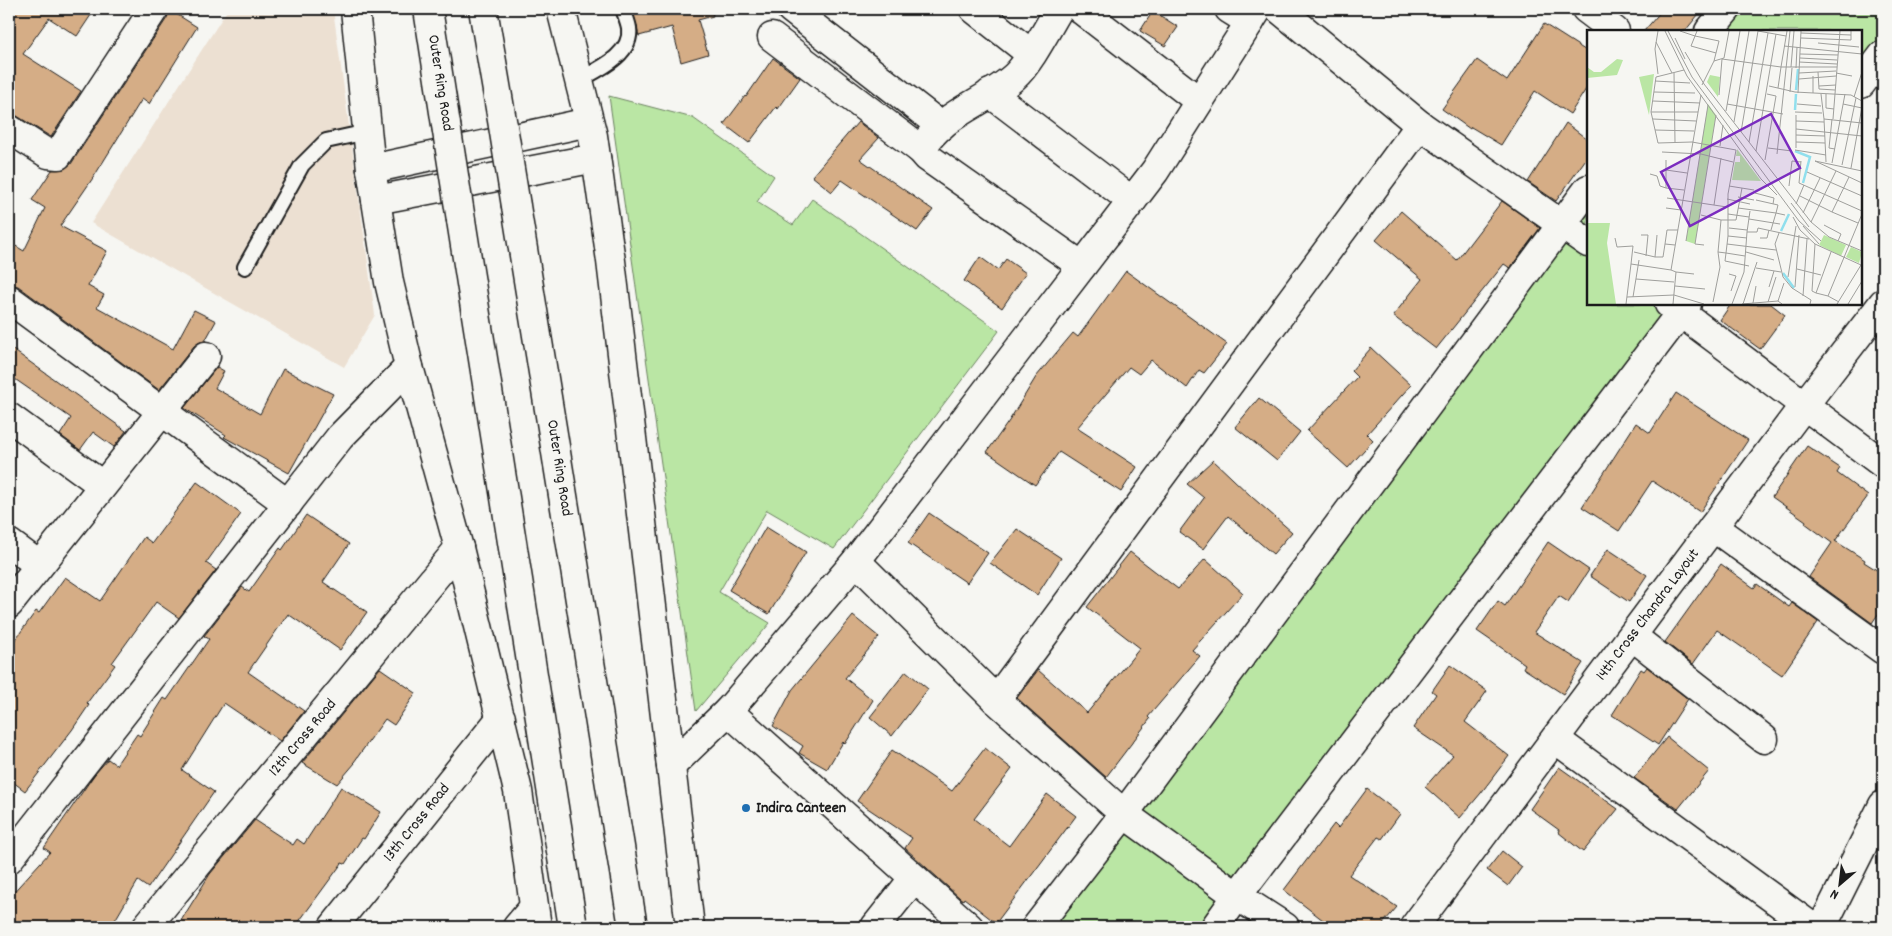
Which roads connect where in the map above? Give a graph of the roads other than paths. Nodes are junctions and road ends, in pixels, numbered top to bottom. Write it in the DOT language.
graph roads {
  1 [pos="154,9"];
  2 [pos="355,9"];
  3 [pos="428,9"];
  4 [pos="483,9"];
  5 [pos="561,9"];
  6 [pos="623,9"];
  7 [pos="791,9"];
  8 [pos="974,9"];
  9 [pos="1060,9"];
  10 [pos="1080,9"];
  11 [pos="1279,9"];
  12 [pos="1586,9"];
  13 [pos="1726,9"];
  14 [pos="1246,13"];
  15 [pos="1614,30"];
  16 [pos="1710,30"];
  17 [pos="772,37"];
  18 [pos="1031,54"];
  19 [pos="578,80"];
  20 [pos="990,93"];
  21 [pos="1199,101"];
  22 [pos="590,122"];
  23 [pos="941,126"];
  24 [pos="1420,126"];
  25 [pos="9,129"];
  26 [pos="367,132"];
  27 [pos="921,150"];
  28 [pos="596,158"];
  29 [pos="371,170"];
  30 [pos="1587,191"];
  31 [pos="376,200"];
  32 [pos="1132,201"];
  33 [pos="1562,224"];
  34 [pos="1587,242"];
  35 [pos="1082,266"];
  36 [pos="245,267"];
  37 [pos="9,300"];
  38 [pos="1883,304"];
  39 [pos="1678,307"];
  40 [pos="206,356"];
  41 [pos="409,367"];
  42 [pos="1805,404"];
  43 [pos="162,411"];
  44 [pos="9,417"];
  45 [pos="1883,464"];
  46 [pos="102,485"];
  47 [pos="288,504"];
  48 [pos="1713,527"];
  49 [pos="9,544"];
  50 [pos="459,548"];
  51 [pos="856,561"];
  52 [pos="38,565"];
  53 [pos="9,604"];
  54 [pos="1632,636"];
  55 [pos="1883,650"];
  56 [pos="996,700"];
  57 [pos="728,711"];
  58 [pos="501,718"];
  59 [pos="1555,739"];
  60 [pos="1764,739"];
  61 [pos="671,766"];
  62 [pos="1883,805"];
  63 [pos="1124,814"];
  64 [pos="9,859"];
  65 [pos="914,878"];
  66 [pos="1237,896"];
  67 [pos="536,917"];
  68 [pos="146,927"];
  69 [pos="333,927"];
  70 [pos="517,927"];
  71 [pos="573,927"];
  72 [pos="633,927"];
  73 [pos="690,927"];
  74 [pos="875,927"];
  75 [pos="969,927"];
  76 [pos="1036,927"];
  77 [pos="1215,927"];
  78 [pos="1285,927"];
  79 [pos="1414,927"];
  80 [pos="1812,927"];
  81 [pos="1822,927"];
  1 -- 25 [label="main road"];
  2 -- 26 [label="main road"];
  3 -- 71 [label="main road, Outer Ring Road, bridge"];
  4 -- 72 [label="main road, Outer Ring Road, bridge"];
  5 -- 19 [label="main road"];
  6 -- 19 [label="lane"];
  7 -- 23 [label="main road"];
  8 -- 18 [label="main road"];
  9 -- 18 [label="main road"];
  10 -- 21 [label="main road"];
  11 -- 24 [label="main road"];
  12 -- 15 [label="main road"];
  13 -- 16 [label="main road"];
  14 -- 21 [label="main road"];
  17 -- 27 [label="main road"];
  18 -- 20 [label="main road"];
  19 -- 22 [label="main road"];
  20 -- 23 [label="main road"];
  20 -- 32 [label="main road"];
  21 -- 32 [label="main road"];
  22 -- 28 [label="main road"];
  22 -- 29 [label="main road"];
  23 -- 27 [label="main road"];
  24 -- 33 [label="main road"];
  24 -- 56 [label="main road"];
  26 -- 29 [label="main road"];
  26 -- 36 [label="lane"];
  27 -- 35 [label="main road"];
  28 -- 31 [label="main road"];
  28 -- 61 [label="main road"];
  29 -- 31 [label="main road"];
  30 -- 33 [label="main road"];
  31 -- 41 [label="main road"];
  32 -- 35 [label="main road"];
  33 -- 34 [label="main road"];
  33 -- 63 [label="main road"];
  35 -- 51 [label="main road"];
  37 -- 43 [label="main road"];
  38 -- 42 [label="main road, 14th Cross Chandra Layout"];
  39 -- 42 [label="main road"];
  39 -- 66 [label="main road"];
  40 -- 43 [label="main road"];
  41 -- 47 [label="main road"];
  41 -- 50 [label="main road"];
  42 -- 45 [label="main road"];
  42 -- 48 [label="main road, 14th Cross Chandra Layout"];
  43 -- 46 [label="main road"];
  43 -- 47 [label="main road"];
  44 -- 46 [label="main road"];
  46 -- 52 [label="main road"];
  47 -- 64 [label="main road"];
  48 -- 54 [label="main road, 14th Cross Chandra Layout"];
  48 -- 55 [label="main road"];
  49 -- 52 [label="main road"];
  50 -- 58 [label="main road"];
  50 -- 68 [label="main road, 12th Cross Road"];
  51 -- 56 [label="main road"];
  51 -- 57 [label="main road"];
  52 -- 53 [label="main road"];
  54 -- 59 [label="main road, 14th Cross Chandra Layout"];
  54 -- 60 [label="main road"];
  56 -- 63 [label="main road"];
  57 -- 61 [label="main road"];
  57 -- 65 [label="main road"];
  58 -- 67 [label="main road"];
  58 -- 69 [label="main road, 13th Cross Road"];
  59 -- 79 [label="main road, 14th Cross Chandra Layout"];
  59 -- 80 [label="main road"];
  61 -- 73 [label="main road"];
  62 -- 81 [label="main road"];
  63 -- 66 [label="main road"];
  63 -- 76 [label="main road"];
  65 -- 74 [label="main road"];
  65 -- 75 [label="main road"];
  66 -- 77 [label="main road"];
  66 -- 78 [label="main road"];
  67 -- 70 [label="main road"];
}
